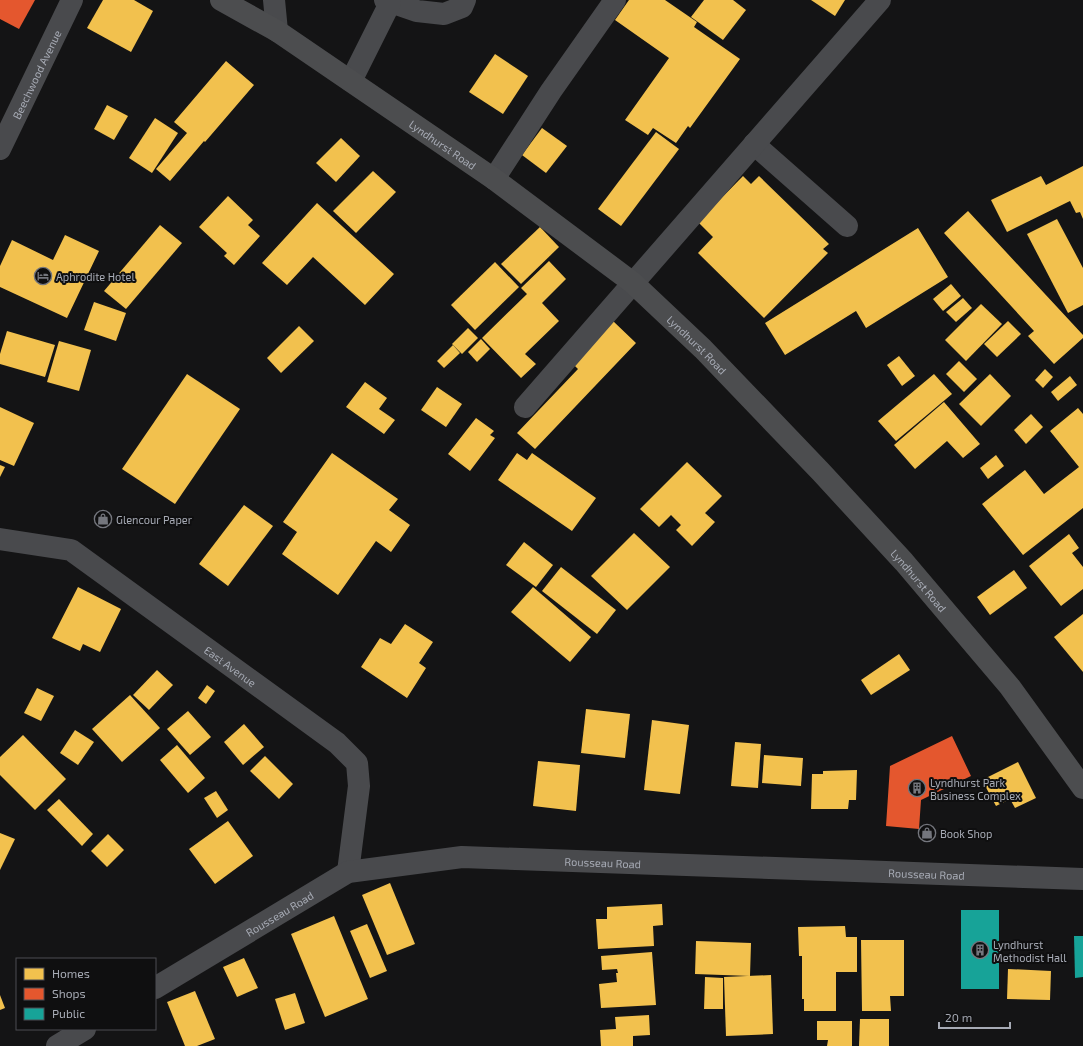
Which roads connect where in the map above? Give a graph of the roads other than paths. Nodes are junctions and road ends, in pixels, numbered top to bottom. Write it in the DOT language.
graph roads {
  1 [pos="72,0"];
  2 [pos="221,0"];
  3 [pos="274,0"];
  4 [pos="464,0"];
  5 [pos="615,0"];
  6 [pos="880,0"];
  7 [pos="387,1"];
  8 [pos="277,31"];
  9 [pos="351,81"];
  10 [pos="754,144"];
  11 [pos="0,149"];
  12 [pos="494,179"];
  13 [pos="847,226"];
  14 [pos="633,283"];
  15 [pos="525,407"];
  16 [pos="0,539"];
  17 [pos="1083,788"];
  18 [pos="348,872"];
  19 [pos="1083,879"];
  20 [pos="156,987"];
  21 [pos="83,1030"];
  22 [pos="57,1046"];
  1 -- 11 [label="street, Beechwood Avenue"];
  2 -- 8 [label="main road, Lyndhurst Road"];
  3 -- 8 [label="street"];
  4 -- 7 [label="street"];
  5 -- 12 [label="street"];
  6 -- 10 [label="street"];
  7 -- 9 [label="street"];
  8 -- 9 [label="main road, Lyndhurst Road"];
  9 -- 12 [label="main road, Lyndhurst Road"];
  10 -- 13 [label="street"];
  10 -- 14 [label="street"];
  12 -- 14 [label="main road, Lyndhurst Road"];
  14 -- 15 [label="street"];
  14 -- 17 [label="main road, Lyndhurst Road"];
  16 -- 18 [label="street, East Avenue"];
  18 -- 19 [label="street, Rousseau Road"];
  18 -- 20 [label="street, Rousseau Road"];
  21 -- 22 [label="street"];
}
